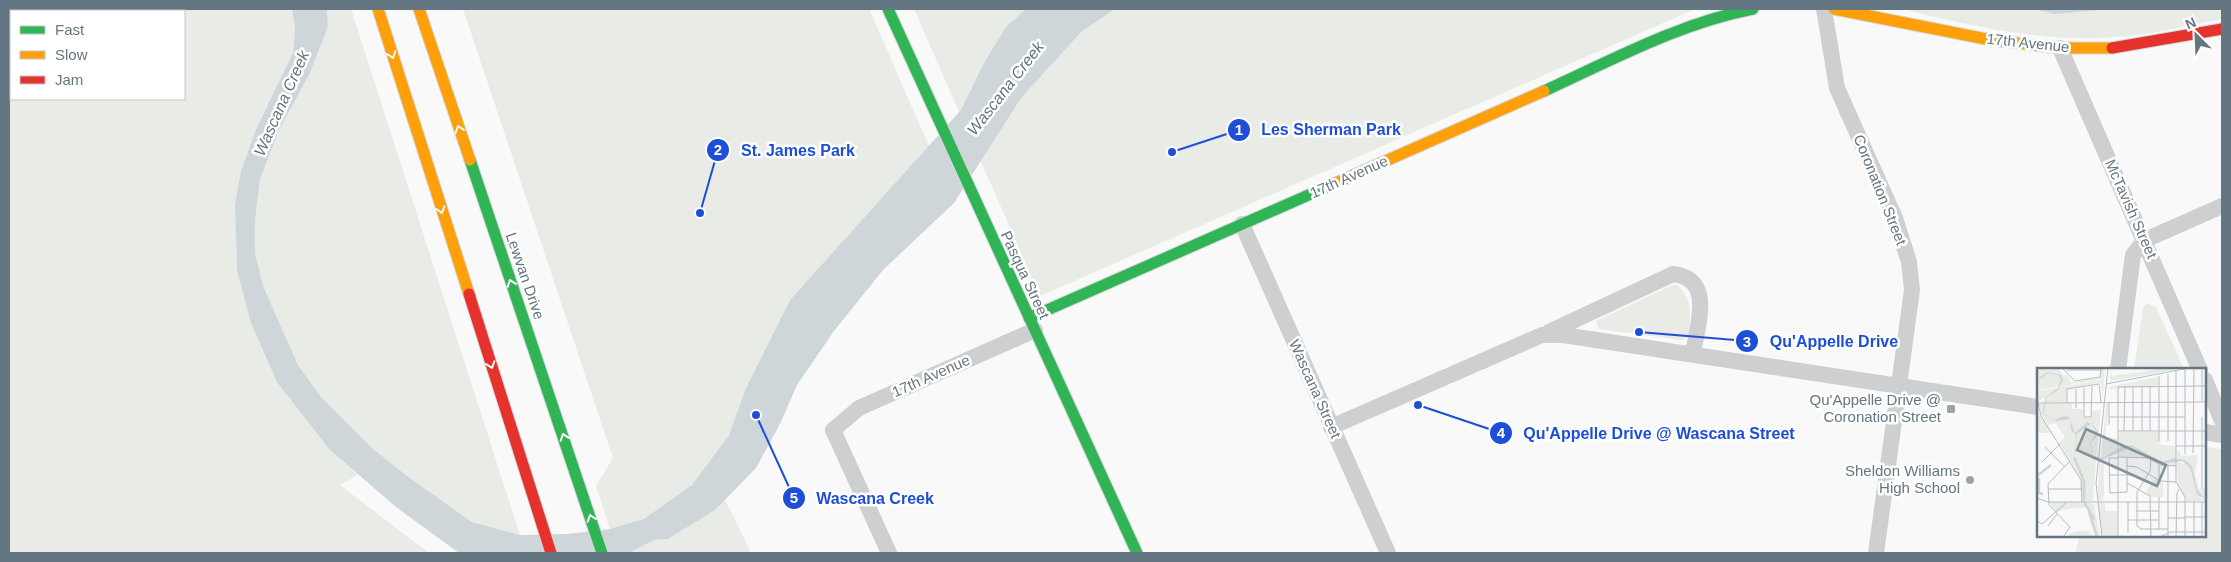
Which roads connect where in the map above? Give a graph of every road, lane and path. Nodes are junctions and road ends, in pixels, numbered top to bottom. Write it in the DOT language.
graph roads {
  1 [pos="378,9"];
  2 [pos="419,9"];
  3 [pos="888,9"];
  4 [pos="1753,9"];
  5 [pos="1824,9"];
  6 [pos="1834,9"];
  7 [pos="2222,29"];
  8 [pos="2060,48"];
  9 [pos="2222,206"];
  10 [pos="1242,224"];
  11 [pos="2145,240"];
  12 [pos="1032,324"];
  13 [pos="1542,335"];
  14 [pos="1693,354"];
  15 [pos="2118,368"];
  16 [pos="2199,368"];
  17 [pos="2206,382"];
  18 [pos="1899,386"];
  19 [pos="2037,407"];
  20 [pos="2222,421"];
  21 [pos="1331,427"];
  22 [pos="2206,432"];
  23 [pos="2222,435"];
  24 [pos="551,553"];
  25 [pos="602,553"];
  26 [pos="888,553"];
  27 [pos="1136,553"];
  28 [pos="1388,553"];
  29 [pos="1876,553"];
  1 -- 24 [label="street, one-way"];
  25 -- 2 [label="street, Lewvan Drive, one-way"];
  3 -- 12 [label="street, Pasqua Street"];
  4 -- 10 [label="street, 17th Avenue"];
  5 -- 18 [label="street, Coronation Street"];
  6 -- 8 [label="street, 17th Avenue"];
  7 -- 8 [label="street, 17th Avenue"];
  8 -- 11 [label="street, McTavish Street"];
  9 -- 11 [label="street"];
  10 -- 12 [label="street, 17th Avenue"];
  10 -- 21 [label="street, Wascana Street"];
  11 -- 15 [label="street"];
  11 -- 16 [label="street, McTavish Street"];
  12 -- 26 [label="street, 17th Avenue"];
  12 -- 27 [label="street, Pasqua Street"];
  13 -- 14 [label="street"];
  13 -- 14 [label="street"];
  13 -- 21 [label="street"];
  14 -- 18 [label="street"];
  17 -- 20 [label="street"];
  18 -- 19 [label="street"];
  18 -- 29 [label="street, Coronation Street"];
  21 -- 28 [label="street, Wascana Street"];
  22 -- 23 [label="street"];
}
